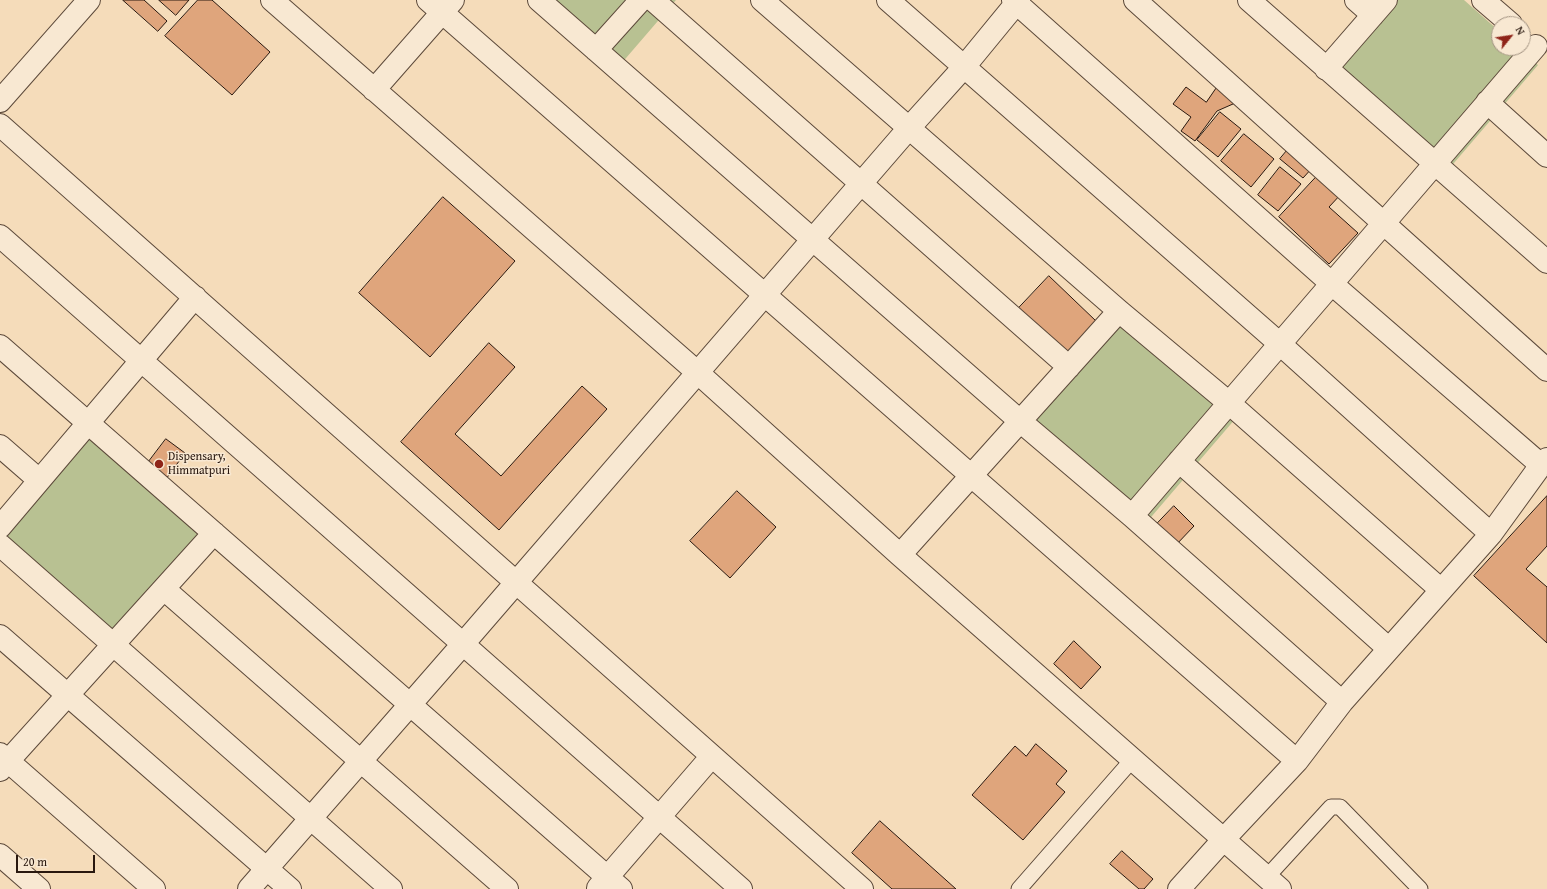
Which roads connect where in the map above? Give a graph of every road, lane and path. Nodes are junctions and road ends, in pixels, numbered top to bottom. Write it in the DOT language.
graph roads {
  1 [pos="89,0"];
  2 [pos="272,0"];
  3 [pos="539,0"];
  4 [pos="641,0"];
  5 [pos="653,0"];
  6 [pos="762,0"];
  7 [pos="888,0"];
  8 [pos="1135,0"];
  9 [pos="1249,0"];
  10 [pos="1356,0"];
  11 [pos="1482,0"];
  12 [pos="1016,1"];
  13 [pos="441,4"];
  14 [pos="1379,8"];
  15 [pos="1501,16"];
  16 [pos="1535,45"];
  17 [pos="596,50"];
  18 [pos="964,68"];
  19 [pos="1326,69"];
  20 [pos="374,90"];
  21 [pos="0,101"];
  22 [pos="1487,102"];
  23 [pos="0,125"];
  24 [pos="909,128"];
  25 [pos="1547,156"];
  26 [pos="1436,163"];
  27 [pos="861,184"];
  28 [pos="1384,223"];
  29 [pos="0,236"];
  30 [pos="812,240"];
  31 [pos="1547,262"];
  32 [pos="1332,284"];
  33 [pos="765,296"];
  34 [pos="195,297"];
  35 [pos="1119,311"];
  36 [pos="1280,344"];
  37 [pos="0,346"];
  38 [pos="142,361"];
  39 [pos="1069,367"];
  40 [pos="1547,370"];
  41 [pos="697,372"];
  42 [pos="1229,403"];
  43 [pos="1020,421"];
  44 [pos="88,423"];
  45 [pos="0,446"];
  46 [pos="1179,462"];
  47 [pos="1544,462"];
  48 [pos="971,476"];
  49 [pos="39,480"];
  50 [pos="1132,516"];
  51 [pos="0,527"];
  52 [pos="214,534"];
  53 [pos="1491,534"];
  54 [pos="0,545"];
  55 [pos="900,555"];
  56 [pos="516,582"];
  57 [pos="164,589"];
  58 [pos="1440,589"];
  59 [pos="0,636"];
  60 [pos="463,644"];
  61 [pos="113,645"];
  62 [pos="1389,649"];
  63 [pos="68,695"];
  64 [pos="1342,702"];
  65 [pos="409,704"];
  66 [pos="712,756"];
  67 [pos="1132,760"];
  68 [pos="360,761"];
  69 [pos="1297,761"];
  70 [pos="3,762"];
  71 [pos="310,818"];
  72 [pos="660,818"];
  73 [pos="1222,840"];
  74 [pos="0,855"];
  75 [pos="266,869"];
  76 [pos="1273,883"];
  77 [pos="608,885"];
  78 [pos="39,889"];
  79 [pos="154,889"];
  80 [pos="249,889"];
  81 [pos="290,889"];
  82 [pos="391,889"];
  83 [pos="506,889"];
  84 [pos="741,889"];
  85 [pos="862,889"];
  86 [pos="1019,889"];
  87 [pos="1179,889"];
  88 [pos="1420,889"];
  1 -- 21 [label="street"];
  2 -- 20 [label="street"];
  3 -- 17 [label="street"];
  4 -- 17 [label="street"];
  5 -- 27 [label="street"];
  6 -- 24 [label="street"];
  7 -- 18 [label="street"];
  8 -- 28 [label="street"];
  9 -- 19 [label="street"];
  10 -- 14 [label="street"];
  11 -- 15 [label="street"];
  12 -- 18 [label="street"];
  12 -- 32 [label="street"];
  13 -- 20 [label="street"];
  13 -- 33 [label="street"];
  14 -- 19 [label="street"];
  16 -- 22 [label="street"];
  17 -- 30 [label="street"];
  18 -- 24 [label="street"];
  18 -- 36 [label="street"];
  19 -- 26 [label="street"];
  20 -- 41 [label="street"];
  22 -- 25 [label="street"];
  22 -- 26 [label="street"];
  23 -- 34 [label="street"];
  24 -- 27 [label="street"];
  24 -- 35 [label="street"];
  26 -- 28 [label="street"];
  26 -- 31 [label="street"];
  27 -- 30 [label="street"];
  27 -- 39 [label="street"];
  28 -- 32 [label="street"];
  28 -- 40 [label="street"];
  29 -- 38 [label="street"];
  30 -- 33 [label="street"];
  30 -- 43 [label="street"];
  32 -- 36 [label="street"];
  32 -- 47 [label="street"];
  33 -- 41 [label="street"];
  33 -- 48 [label="street"];
  34 -- 38 [label="street"];
  34 -- 56 [label="street"];
  35 -- 39 [label="street"];
  35 -- 42 [label="street"];
  36 -- 42 [label="street"];
  36 -- 53 [label="street"];
  37 -- 44 [label="street"];
  38 -- 44 [label="street"];
  38 -- 60 [label="street"];
  39 -- 43 [label="street"];
  41 -- 55 [label="street"];
  41 -- 56 [label="street"];
  42 -- 46 [label="street"];
  42 -- 58 [label="street"];
  43 -- 48 [label="street"];
  43 -- 50 [label="street"];
  44 -- 49 [label="street"];
  44 -- 52 [label="street"];
  45 -- 49 [label="street"];
  46 -- 50 [label="street"];
  46 -- 62 [label="street"];
  47 -- 53 [label="street"];
  48 -- 55 [label="street"];
  48 -- 69 [label="street"];
  49 -- 51 [label="street"];
  50 -- 64 [label="street"];
  52 -- 57 [label="street"];
  52 -- 65 [label="street"];
  53 -- 58 [label="street"];
  54 -- 61 [label="street"];
  55 -- 67 [label="street"];
  56 -- 60 [label="street"];
  56 -- 66 [label="street"];
  57 -- 61 [label="street"];
  57 -- 68 [label="street"];
  58 -- 62 [label="street"];
  59 -- 63 [label="street"];
  60 -- 65 [label="street"];
  60 -- 72 [label="street"];
  61 -- 63 [label="street"];
  61 -- 71 [label="street"];
  62 -- 64 [label="street"];
  63 -- 70 [label="street"];
  63 -- 75 [label="street"];
  64 -- 69 [label="street"];
  65 -- 68 [label="street"];
  65 -- 77 [label="street"];
  66 -- 72 [label="street"];
  66 -- 85 [label="street"];
  67 -- 73 [label="street"];
  67 -- 86 [label="lane"];
  68 -- 71 [label="street"];
  68 -- 83 [label="street"];
  69 -- 73 [label="street"];
  70 -- 79 [label="street"];
  71 -- 75 [label="street"];
  71 -- 82 [label="street"];
  72 -- 77 [label="street"];
  72 -- 84 [label="street"];
  73 -- 76 [label="street"];
  73 -- 87 [label="street"];
  74 -- 78 [label="street"];
  75 -- 80 [label="street"];
  75 -- 81 [label="street"];
  76 -- 88 [label="lane"];
}
